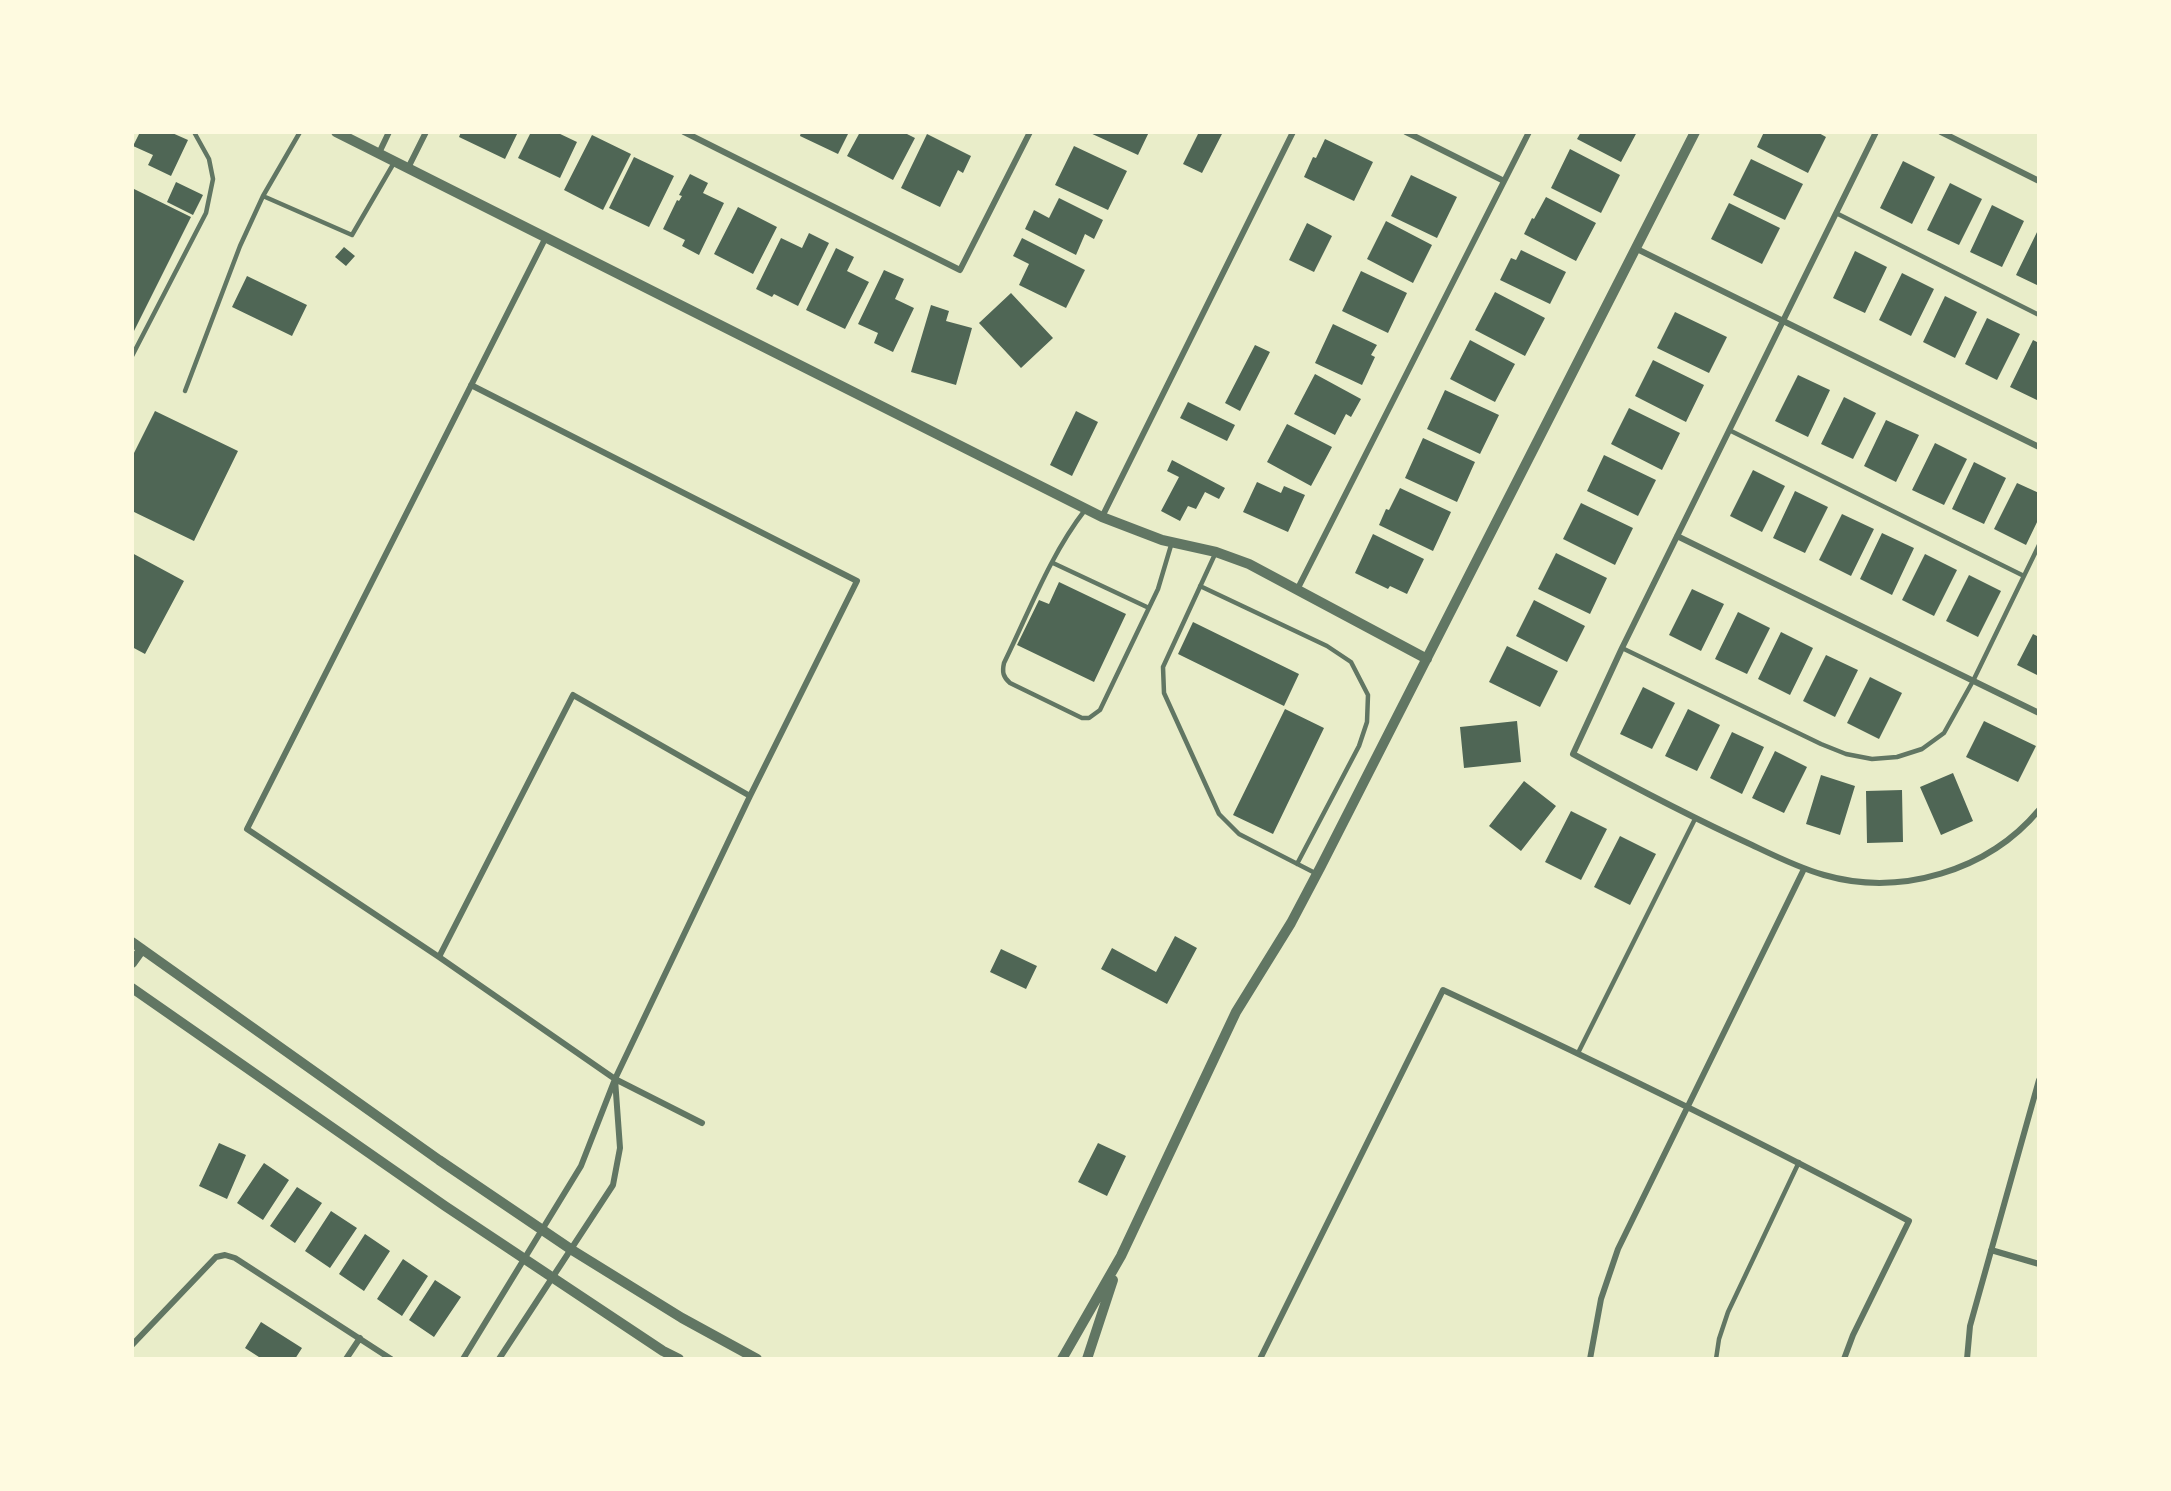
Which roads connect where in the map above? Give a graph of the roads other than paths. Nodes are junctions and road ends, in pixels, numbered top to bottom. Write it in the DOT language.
graph roads {
  1 [pos="194,132"];
  2 [pos="300,132"];
  3 [pos="336,132"];
  4 [pos="389,132"];
  5 [pos="426,132"];
  6 [pos="684,132"];
  7 [pos="1030,132"];
  8 [pos="1293,132"];
  9 [pos="1406,132"];
  10 [pos="1529,132"];
  11 [pos="1695,132"];
  12 [pos="1876,132"];
  13 [pos="1941,132"];
  14 [pos="379,153"];
  15 [pos="394,161"];
  16 [pos="408,168"];
  17 [pos="1504,181"];
  18 [pos="2039,181"];
  19 [pos="263,196"];
  20 [pos="1836,213"];
  21 [pos="546,237"];
  22 [pos="1637,249"];
  23 [pos="2039,315"];
  24 [pos="1783,321"];
  25 [pos="132,356"];
  26 [pos="471,385"];
  27 [pos="186,391"];
  28 [pos="1729,430"];
  29 [pos="2039,447"];
  30 [pos="1086,509"];
  31 [pos="1102,517"];
  32 [pos="1677,536"];
  33 [pos="1172,542"];
  34 [pos="2039,545"];
  35 [pos="1216,552"];
  36 [pos="1053,562"];
  37 [pos="2024,576"];
  38 [pos="1200,586"];
  39 [pos="1297,591"];
  40 [pos="1149,608"];
  41 [pos="1622,648"];
  42 [pos="1426,659"];
  43 [pos="1973,681"];
  44 [pos="2039,713"];
  45 [pos="750,796"];
  46 [pos="2039,810"];
  47 [pos="1695,819"];
  48 [pos="1298,864"];
  49 [pos="1804,868"];
  50 [pos="1317,874"];
  51 [pos="132,942"];
  52 [pos="142,949"];
  53 [pos="439,957"];
  54 [pos="132,963"];
  55 [pos="132,988"];
  56 [pos="1578,1053"];
  57 [pos="615,1079"];
  58 [pos="2039,1080"];
  59 [pos="1687,1107"];
  60 [pos="702,1123"];
  61 [pos="1799,1162"];
  62 [pos="543,1229"];
  63 [pos="572,1250"];
  64 [pos="1991,1250"];
  65 [pos="1121,1256"];
  66 [pos="525,1259"];
  67 [pos="2039,1264"];
  68 [pos="553,1278"];
  69 [pos="360,1338"];
  70 [pos="132,1345"];
  71 [pos="346,1359"];
  72 [pos="391,1359"];
  73 [pos="463,1359"];
  74 [pos="499,1359"];
  75 [pos="679,1359"];
  76 [pos="758,1359"];
  77 [pos="1062,1359"];
  78 [pos="1087,1359"];
  79 [pos="1260,1359"];
  80 [pos="1590,1359"];
  81 [pos="1716,1359"];
  82 [pos="1844,1359"];
  83 [pos="1967,1359"];
  1 -- 25 [label="lane"];
  2 -- 19 [label="lane"];
  3 -- 14 [label="street"];
  4 -- 14 [label="street"];
  5 -- 16 [label="street"];
  6 -- 7 [label="street"];
  8 -- 31 [label="street"];
  9 -- 17 [label="street"];
  10 -- 17 [label="street"];
  11 -- 22 [label="street"];
  12 -- 20 [label="street"];
  13 -- 18 [label="street"];
  14 -- 15 [label="street"];
  15 -- 16 [label="street"];
  15 -- 19 [label="lane"];
  16 -- 21 [label="street"];
  17 -- 39 [label="street"];
  19 -- 27 [label="lane"];
  20 -- 23 [label="lane"];
  20 -- 24 [label="street"];
  21 -- 26 [label="street"];
  21 -- 30 [label="street"];
  22 -- 24 [label="street"];
  22 -- 42 [label="street"];
  24 -- 28 [label="street"];
  24 -- 29 [label="street"];
  26 -- 45 [label="street"];
  26 -- 53 [label="street"];
  28 -- 32 [label="street"];
  28 -- 37 [label="lane"];
  30 -- 31 [label="street"];
  30 -- 36 [label="lane"];
  31 -- 33 [label="street"];
  32 -- 41 [label="street"];
  32 -- 43 [label="street"];
  33 -- 35 [label="street"];
  33 -- 40 [label="lane"];
  34 -- 37 [label="lane"];
  35 -- 38 [label="lane"];
  35 -- 39 [label="street"];
  36 -- 40 [label="lane"];
  36 -- 40 [label="lane"];
  37 -- 43 [label="lane"];
  38 -- 48 [label="lane"];
  38 -- 48 [label="lane"];
  39 -- 42 [label="street"];
  41 -- 43 [label="lane"];
  41 -- 47 [label="street"];
  42 -- 50 [label="street"];
  43 -- 44 [label="street"];
  45 -- 53 [label="street"];
  45 -- 57 [label="street"];
  46 -- 49 [label="street"];
  47 -- 49 [label="street"];
  47 -- 56 [label="lane"];
  48 -- 50 [label="lane"];
  49 -- 59 [label="street"];
  50 -- 65 [label="street"];
  51 -- 52 [label="street"];
  52 -- 54 [label="street"];
  52 -- 62 [label="street"];
  53 -- 57 [label="street"];
  55 -- 66 [label="street"];
  56 -- 59 [label="street"];
  56 -- 79 [label="street"];
  57 -- 60 [label="street"];
  57 -- 62 [label="street"];
  57 -- 63 [label="street"];
  58 -- 64 [label="street"];
  59 -- 61 [label="street"];
  59 -- 80 [label="street"];
  61 -- 81 [label="lane"];
  61 -- 82 [label="street"];
  62 -- 63 [label="street"];
  62 -- 66 [label="street"];
  63 -- 68 [label="street"];
  63 -- 76 [label="street"];
  64 -- 67 [label="street"];
  64 -- 83 [label="street"];
  65 -- 77 [label="street"];
  65 -- 78 [label="street"];
  66 -- 68 [label="street"];
  66 -- 73 [label="street"];
  68 -- 74 [label="street"];
  68 -- 75 [label="street"];
  69 -- 70 [label="street"];
  69 -- 71 [label="street"];
  69 -- 72 [label="street"];
}
